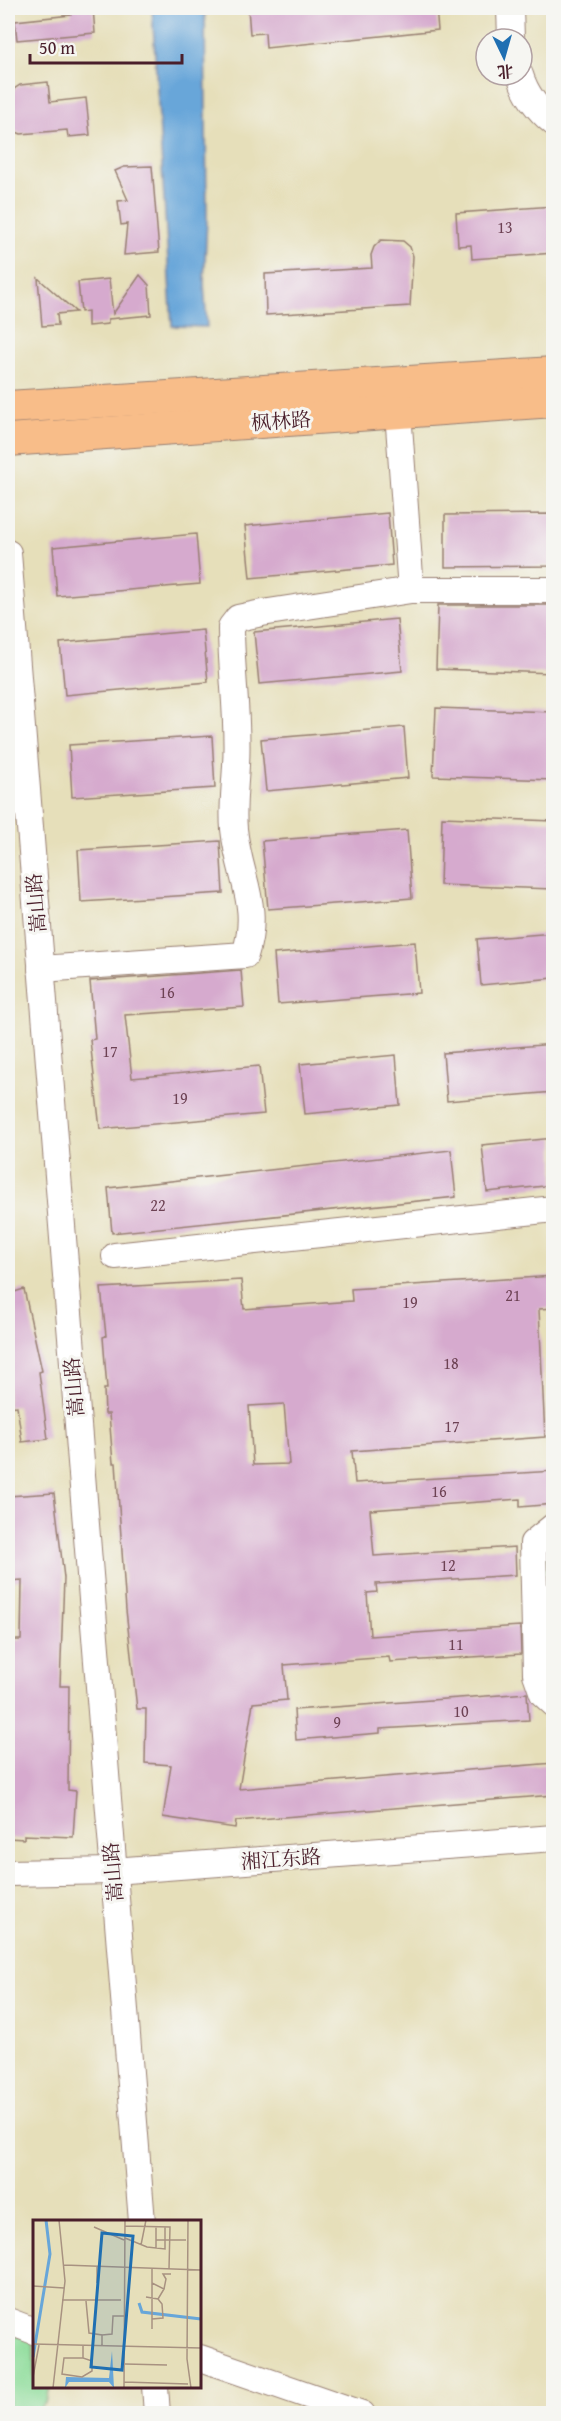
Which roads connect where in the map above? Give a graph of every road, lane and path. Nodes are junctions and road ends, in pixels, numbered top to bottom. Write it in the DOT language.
graph roads {
  1 [pos="510,8"];
  2 [pos="511,27"];
  3 [pos="524,87"];
  4 [pos="554,123"];
  5 [pos="554,373"];
  6 [pos="554,401"];
  7 [pos="8,407"];
  8 [pos="398,412"];
  9 [pos="8,440"];
  10 [pos="8,553"];
  11 [pos="411,590"];
  12 [pos="554,590"];
  13 [pos="41,969"];
  14 [pos="554,1209"];
  15 [pos="115,1256"];
  16 [pos="554,1526"];
  17 [pos="554,1704"];
  18 [pos="554,1838"];
  19 [pos="113,1871"];
  20 [pos="8,1874"];
  21 [pos="142,2220"];
  22 [pos="8,2322"];
  23 [pos="33,2331"];
  24 [pos="201,2358"];
  25 [pos="155,2388"];
  26 [pos="157,2414"];
  27 [pos="362,2414"];
  1 -- 2 [label="street"];
  3 -- 4 [label="street"];
  5 -- 7 [label="main road, 枫林路"];
  6 -- 8 [label="main road, 枫林路"];
  8 -- 9 [label="main road, 枫林路"];
  8 -- 11 [label="street"];
  10 -- 13 [label="street, 嵩山路"];
  11 -- 12 [label="street"];
  11 -- 13 [label="street"];
  13 -- 19 [label="street, 嵩山路"];
  14 -- 15 [label="street"];
  16 -- 17 [label="street"];
  18 -- 19 [label="street, 湘江东路"];
  19 -- 20 [label="street, 湘江东路"];
  19 -- 21 [label="street, 嵩山路"];
  22 -- 23 [label="street"];
  24 -- 27 [label="street"];
  25 -- 26 [label="street"];
}
